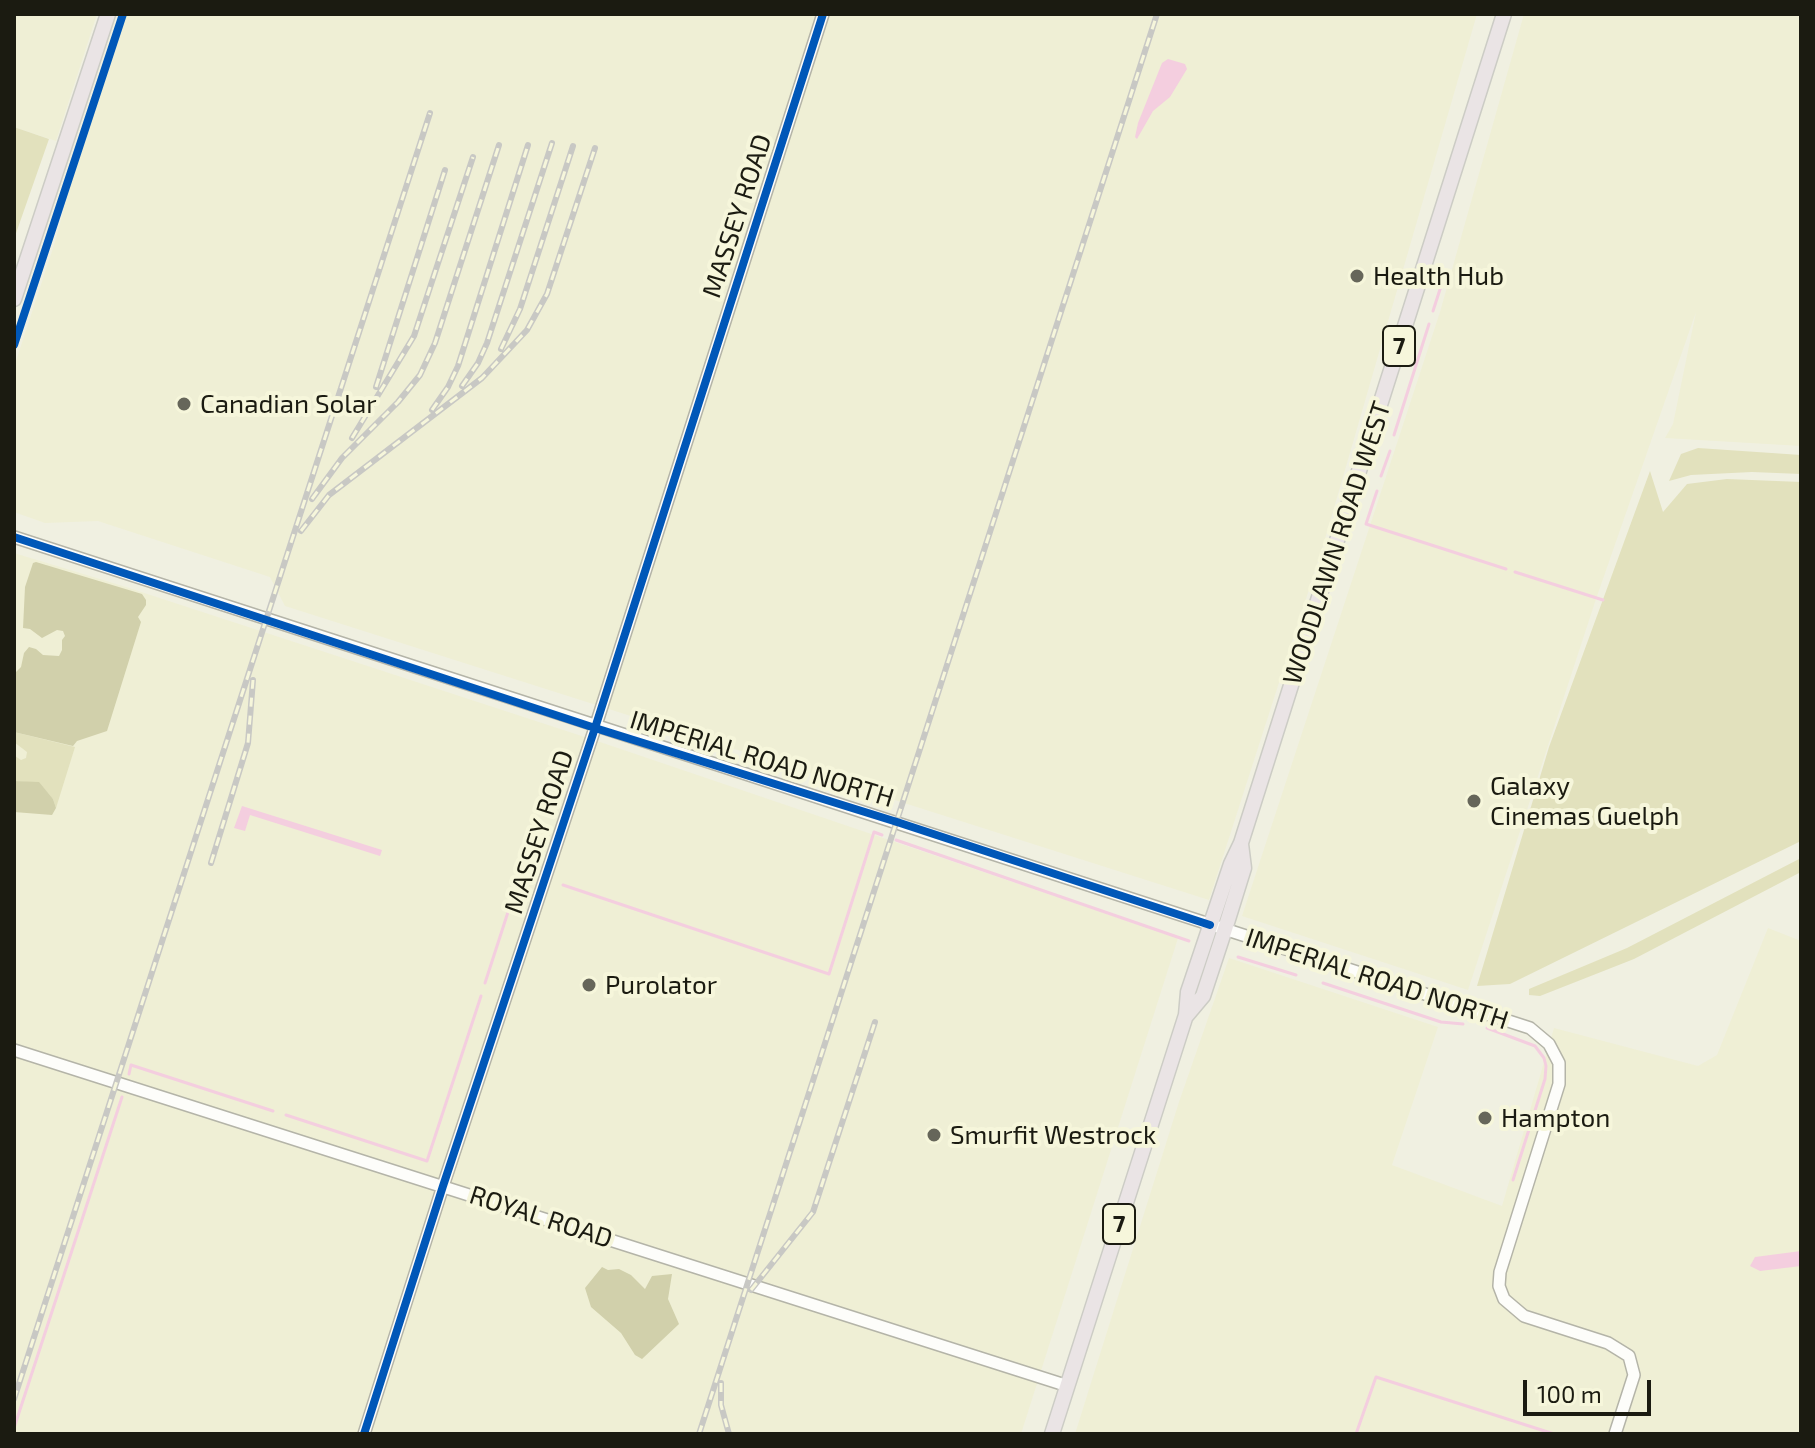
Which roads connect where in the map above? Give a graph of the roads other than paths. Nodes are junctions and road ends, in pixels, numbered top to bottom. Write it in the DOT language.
graph roads {
  1 [pos="108,14"];
  2 [pos="823,14"];
  3 [pos="1504,14"];
  4 [pos="14,299"];
  5 [pos="14,537"];
  6 [pos="595,728"];
  7 [pos="1218,927"];
  8 [pos="14,1050"];
  9 [pos="443,1186"];
  10 [pos="1068,1386"];
  11 [pos="364,1434"];
  12 [pos="1052,1434"];
  13 [pos="1615,1434"];
  1 -- 4 [label="main road"];
  2 -- 6 [label="street, MASSEY ROAD"];
  3 -- 7 [label="main road, WOODLAWN ROAD WEST / 7"];
  5 -- 6 [label="street, IMPERIAL ROAD NORTH"];
  6 -- 7 [label="street, IMPERIAL ROAD NORTH"];
  6 -- 9 [label="street, MASSEY ROAD"];
  7 -- 10 [label="main road, WOODLAWN ROAD WEST / 7"];
  7 -- 13 [label="street, IMPERIAL ROAD NORTH"];
  8 -- 9 [label="street, ROYAL ROAD"];
  9 -- 10 [label="street, ROYAL ROAD"];
  9 -- 11 [label="street, MASSEY ROAD"];
  10 -- 12 [label="main road, WOODLAWN ROAD WEST / 7"];
}
